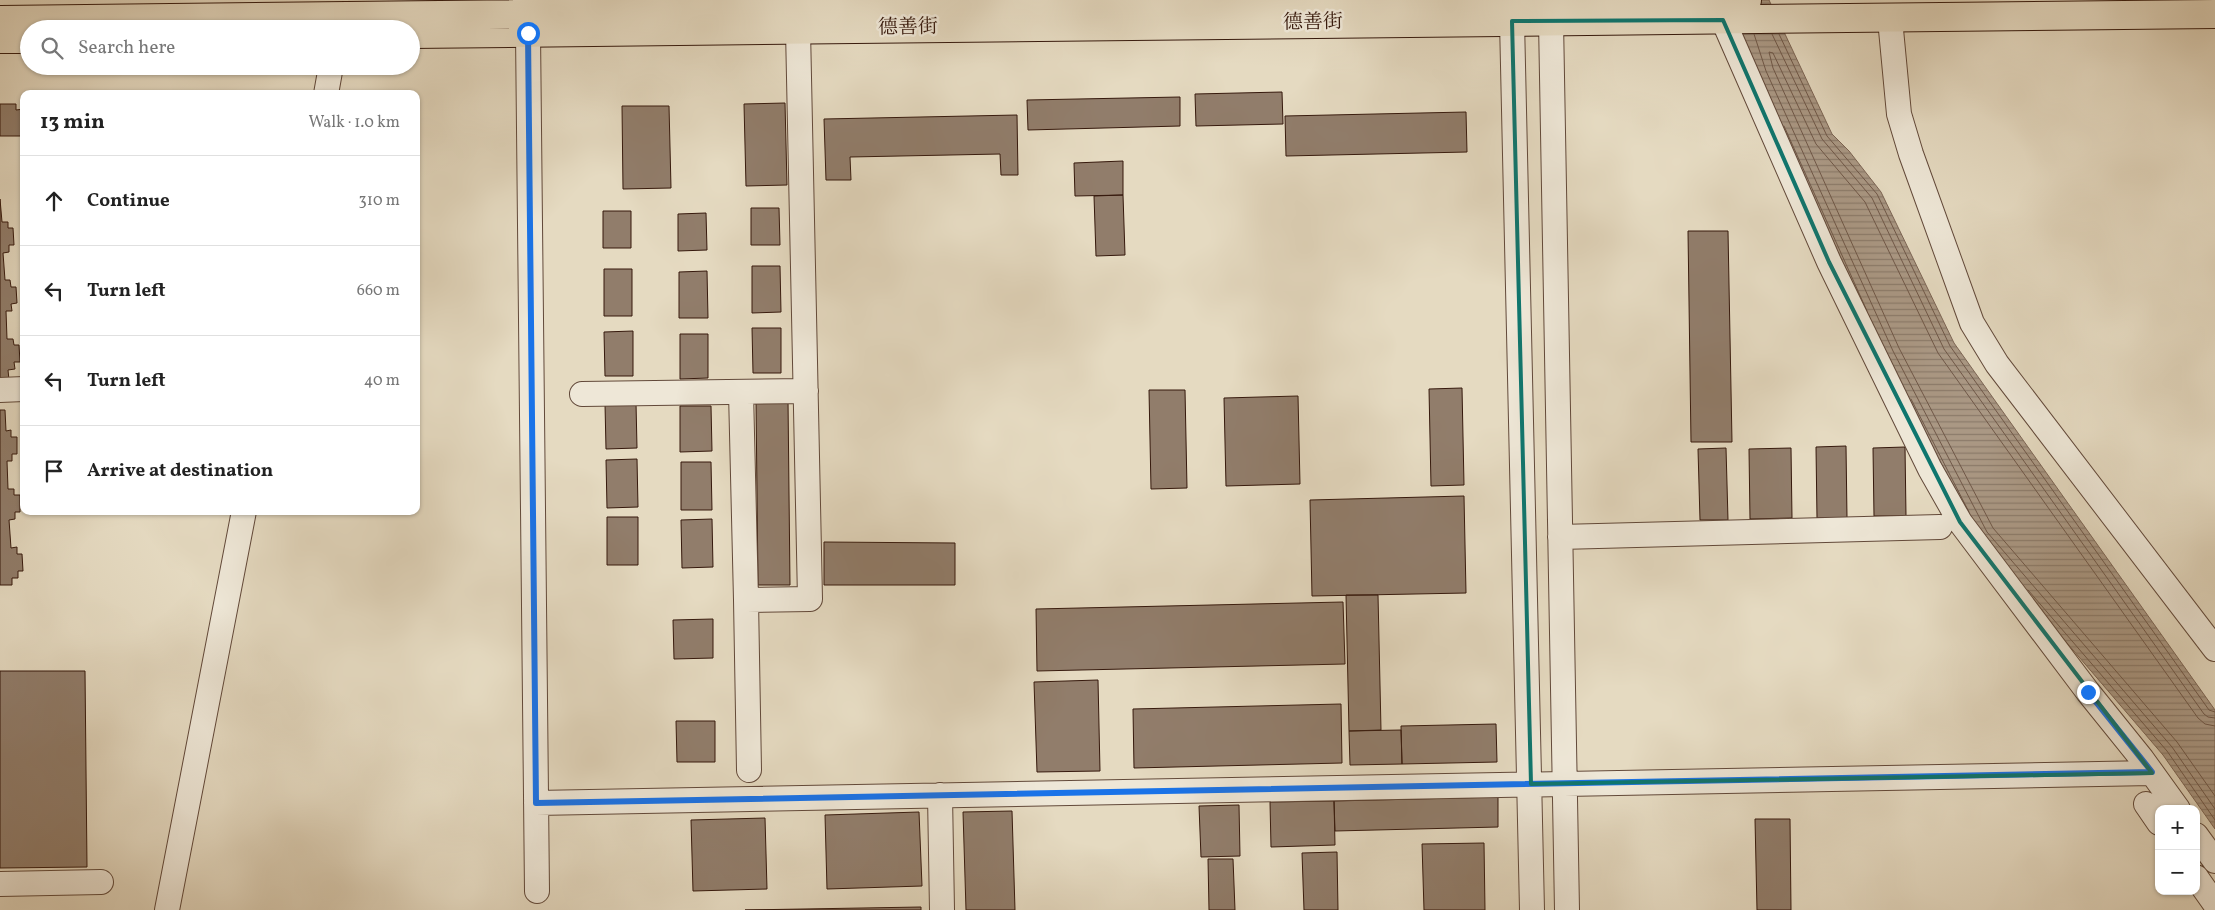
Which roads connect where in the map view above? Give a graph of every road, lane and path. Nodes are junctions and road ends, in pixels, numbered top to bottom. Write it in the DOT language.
graph roads {
  1 [pos="1747,0"];
  2 [pos="1355,2"];
  3 [pos="864,4"];
  4 [pos="246,8"];
  5 [pos="2215,14"];
  6 [pos="526,15"];
  7 [pos="1890,19"];
  8 [pos="0,20"];
  9 [pos="1723,20"];
  10 [pos="1512,21"];
  11 [pos="1551,21"];
  12 [pos="798,30"];
  13 [pos="420,33"];
  14 [pos="0,39"];
  15 [pos="20,39"];
  16 [pos="329,75"];
  17 [pos="327,90"];
  18 [pos="20,389"];
  19 [pos="0,390"];
  20 [pos="806,391"];
  21 [pos="742,392"];
  22 [pos="582,394"];
  23 [pos="243,515"];
  24 [pos="1940,527"];
  25 [pos="1560,537"];
  26 [pos="746,600"];
  27 [pos="2215,649"];
  28 [pos="749,770"];
  29 [pos="2152,772"];
  30 [pos="1530,784"];
  31 [pos="1564,784"];
  32 [pos="940,795"];
  33 [pos="536,803"];
  34 [pos="2175,805"];
  35 [pos="2200,840"];
  36 [pos="2215,861"];
  37 [pos="101,882"];
  38 [pos="2200,883"];
  39 [pos="0,884"];
  40 [pos="537,891"];
  41 [pos="2215,904"];
  42 [pos="167,910"];
  43 [pos="942,910"];
  44 [pos="1532,910"];
  45 [pos="1567,910"];
  1 -- 2 [label="main road, 德善街"];
  2 -- 3 [label="main road, 德善街"];
  3 -- 6 [label="main road, 德善街"];
  4 -- 6 [label="main road, 德善街"];
  4 -- 8 [label="main road, 德善街"];
  5 -- 7 [label="main road, 德善街"];
  6 -- 12 [label="main road, 德善街"];
  6 -- 13 [label="main road, 德善街"];
  6 -- 33 [label="street"];
  7 -- 9 [label="main road, 德善街"];
  7 -- 27 [label="street"];
  9 -- 11 [label="main road, 德善街"];
  9 -- 29 [label="street"];
  10 -- 11 [label="main road, 德善街"];
  10 -- 12 [label="main road, 德善街"];
  10 -- 30 [label="street"];
  11 -- 25 [label="street"];
  12 -- 20 [label="street"];
  14 -- 15 [label="main road"];
  16 -- 17 [label="street"];
  18 -- 19 [label="street"];
  20 -- 21 [label="street"];
  20 -- 26 [label="street"];
  21 -- 22 [label="street"];
  21 -- 26 [label="street"];
  23 -- 42 [label="street"];
  24 -- 25 [label="street"];
  25 -- 31 [label="street"];
  26 -- 28 [label="street"];
  29 -- 31 [label="street"];
  29 -- 34 [label="street"];
  30 -- 31 [label="street"];
  30 -- 32 [label="street"];
  30 -- 44 [label="street"];
  31 -- 45 [label="street"];
  32 -- 33 [label="street"];
  32 -- 43 [label="street"];
  33 -- 40 [label="street"];
  35 -- 36 [label="street"];
  37 -- 39 [label="street"];
  38 -- 41 [label="street"];
}
